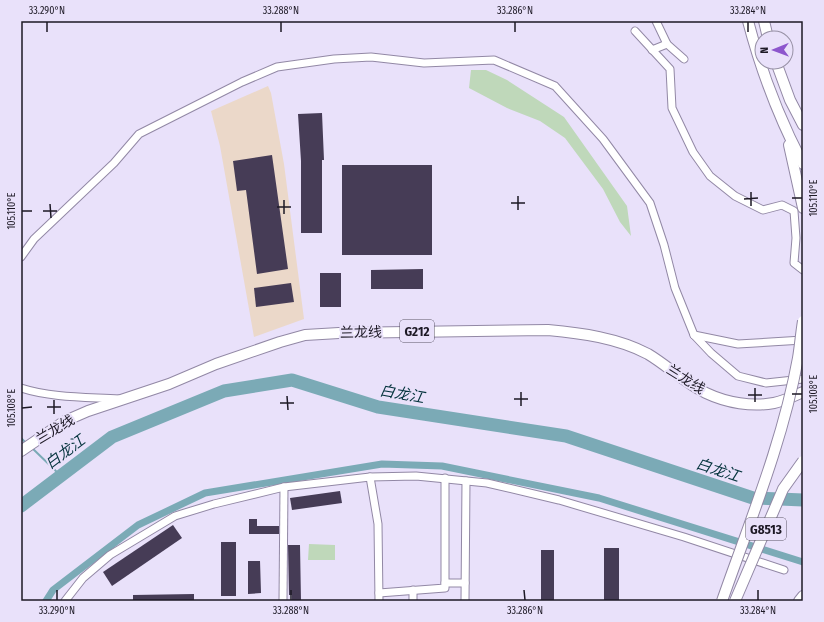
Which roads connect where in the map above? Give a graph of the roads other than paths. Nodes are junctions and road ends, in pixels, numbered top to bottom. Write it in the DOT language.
graph roads {
  1 [pos="656,21"];
  2 [pos="748,21"];
  3 [pos="635,31"];
  4 [pos="667,44"];
  5 [pos="652,50"];
  6 [pos="684,59"];
  7 [pos="779,70"];
  8 [pos="803,125"];
  9 [pos="786,131"];
  10 [pos="803,164"];
  11 [pos="803,208"];
  12 [pos="21,257"];
  13 [pos="803,270"];
  14 [pos="803,321"];
  15 [pos="694,335"];
  16 [pos="803,340"];
  17 [pos="803,379"];
  18 [pos="21,388"];
  19 [pos="803,392"];
  20 [pos="125,399"];
  21 [pos="22,450"];
  22 [pos="803,461"];
  23 [pos="370,476"];
  24 [pos="445,478"];
  25 [pos="466,481"];
  26 [pos="284,487"];
  27 [pos="784,570"];
  28 [pos="465,583"];
  29 [pos="445,584"];
  30 [pos="413,590"];
  31 [pos="379,593"];
  32 [pos="803,596"];
  33 [pos="65,601"];
  34 [pos="283,601"];
  35 [pos="379,601"];
  36 [pos="413,601"];
  37 [pos="465,601"];
  38 [pos="722,601"];
  39 [pos="735,601"];
  40 [pos="799,601"];
  1 -- 4 [label="street"];
  2 -- 9 [label="highway"];
  3 -- 5 [label="street"];
  4 -- 5 [label="street"];
  4 -- 6 [label="street"];
  5 -- 13 [label="street"];
  7 -- 8 [label="highway"];
  9 -- 10 [label="highway"];
  9 -- 11 [label="highway"];
  12 -- 15 [label="street"];
  14 -- 38 [label="highway, bridge"];
  15 -- 16 [label="street"];
  15 -- 17 [label="street"];
  18 -- 20 [label="street"];
  19 -- 20 [label="highway, 兰龙线 / G212"];
  20 -- 21 [label="highway, 兰龙线 / G212"];
  22 -- 39 [label="highway, G8513, bridge"];
  23 -- 24 [label="street"];
  23 -- 26 [label="street"];
  23 -- 31 [label="street"];
  24 -- 25 [label="street"];
  24 -- 29 [label="street"];
  25 -- 27 [label="street"];
  25 -- 28 [label="street"];
  26 -- 33 [label="street"];
  26 -- 34 [label="street"];
  28 -- 29 [label="street"];
  28 -- 37 [label="street"];
  29 -- 30 [label="street"];
  30 -- 31 [label="street"];
  30 -- 36 [label="street"];
  31 -- 35 [label="street"];
  32 -- 40 [label="highway"];
}
